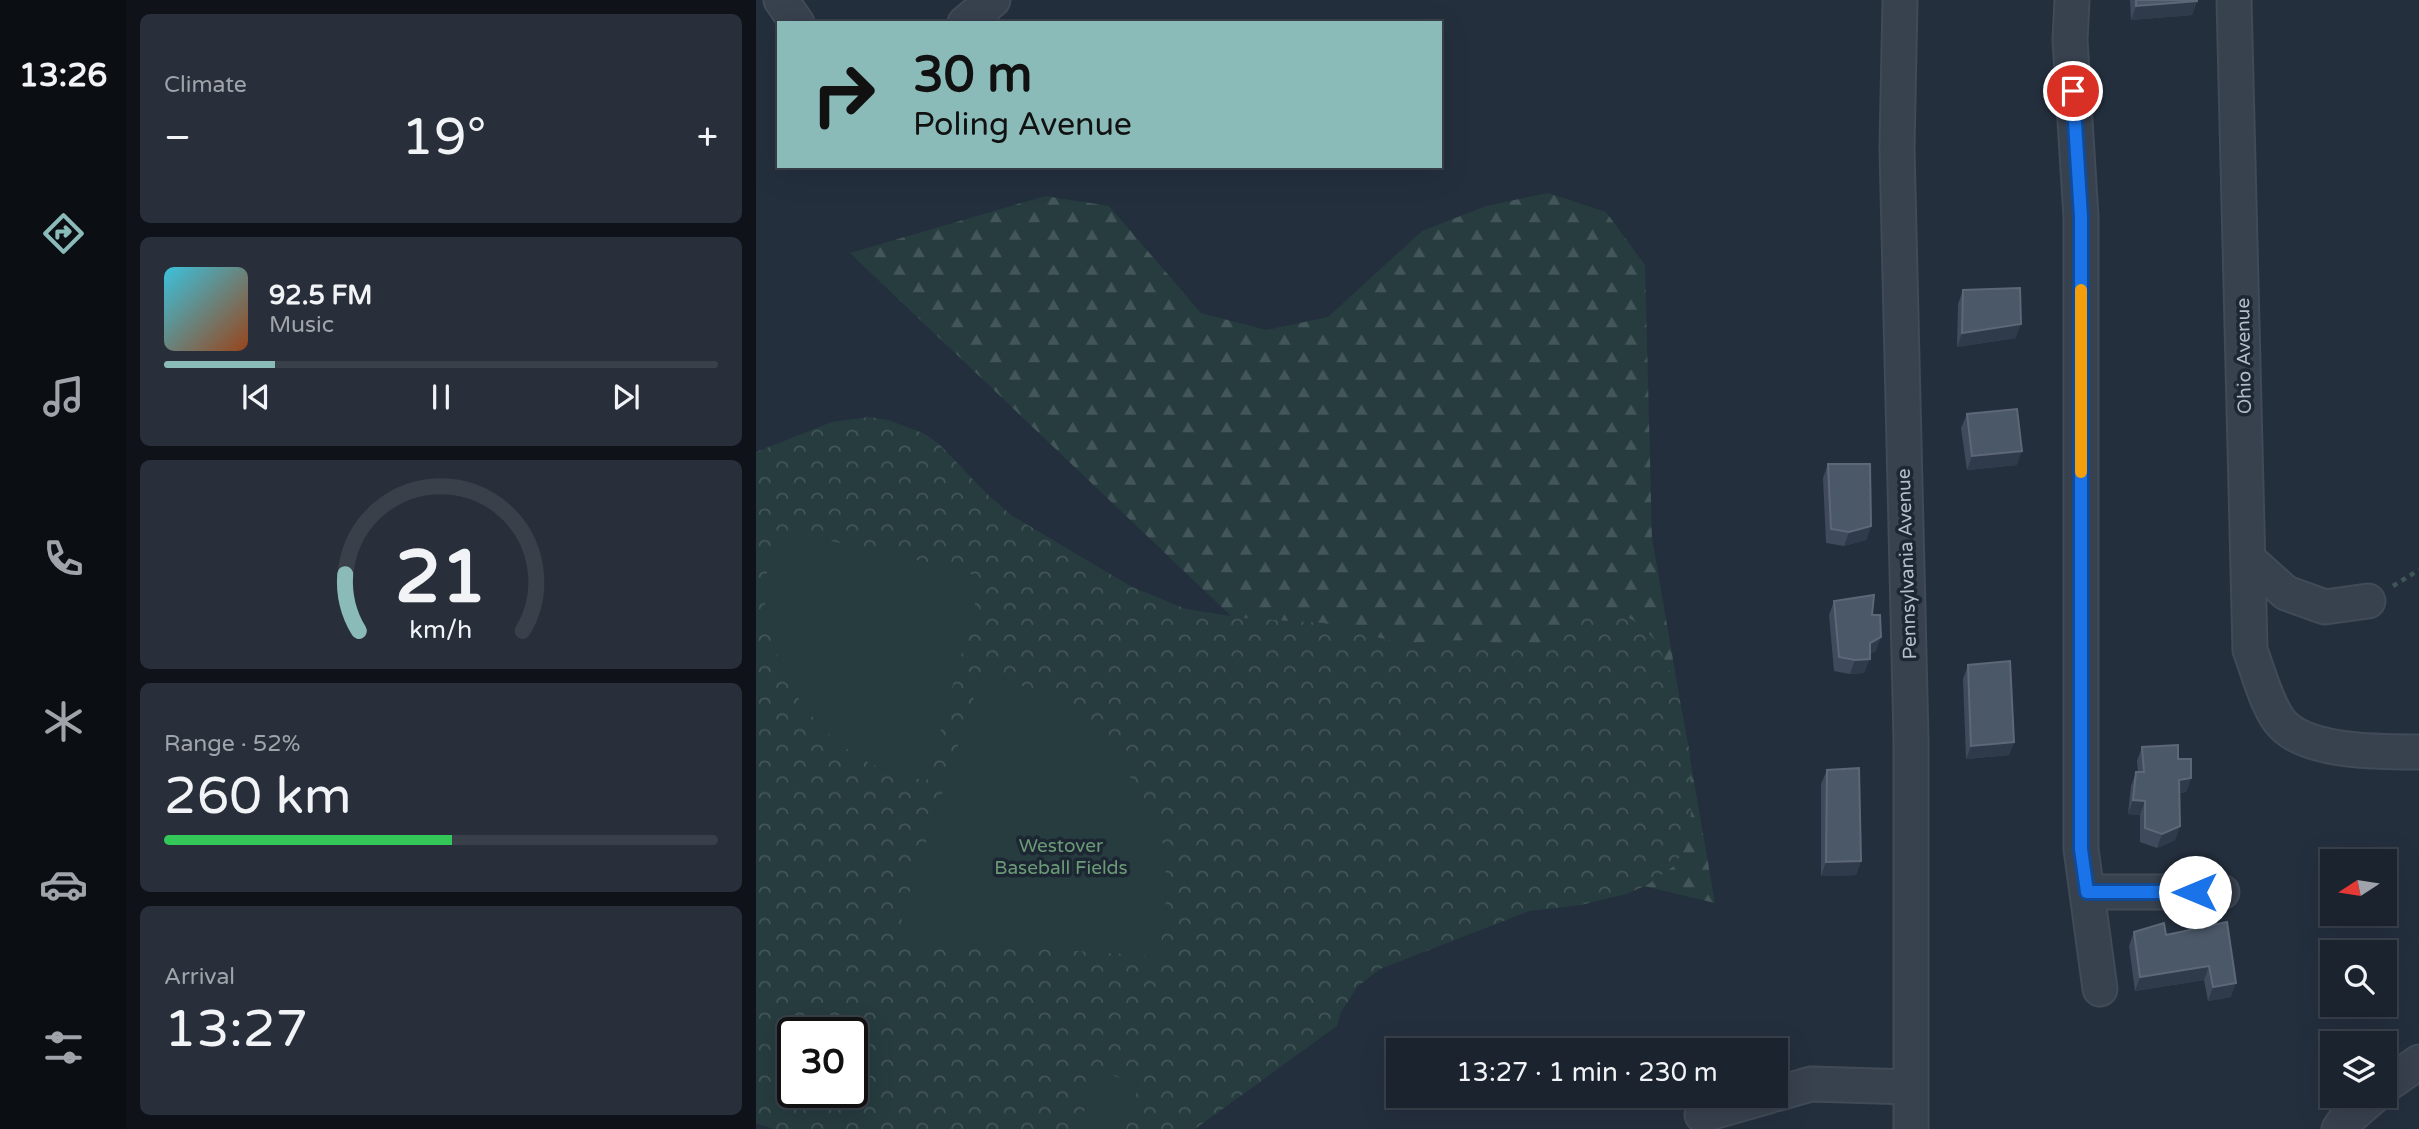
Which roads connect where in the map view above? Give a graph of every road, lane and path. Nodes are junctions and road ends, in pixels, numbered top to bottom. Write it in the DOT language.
graph roads {
  1 [pos="781,0"];
  2 [pos="993,0"];
  3 [pos="1900,0"];
  4 [pos="2072,0"];
  5 [pos="2234,0"];
  6 [pos="796,21"];
  7 [pos="967,21"];
  8 [pos="2248,559"];
  9 [pos="2368,601"];
  10 [pos="2419,752"];
  11 [pos="2087,892"];
  12 [pos="2222,892"];
  13 [pos="2100,989"];
  14 [pos="2419,1062"];
  15 [pos="2397,1078"];
  16 [pos="1911,1087"];
  17 [pos="1788,1091"];
  18 [pos="1727,1108"];
  19 [pos="2360,1108"];
  20 [pos="1702,1115"];
  21 [pos="1911,1129"];
  22 [pos="2339,1129"];
  1 -- 6 [label="street"];
  2 -- 7 [label="street"];
  3 -- 16 [label="street, Pennsylvania Avenue"];
  4 -- 11 [label="street"];
  5 -- 8 [label="street, Ohio Avenue"];
  8 -- 9 [label="street"];
  8 -- 10 [label="street, Ohio Avenue"];
  11 -- 12 [label="street"];
  11 -- 13 [label="street"];
  14 -- 15 [label="street"];
  16 -- 17 [label="street"];
  16 -- 21 [label="street, Pennsylvania Avenue"];
  18 -- 20 [label="street"];
  19 -- 22 [label="street"];
}
